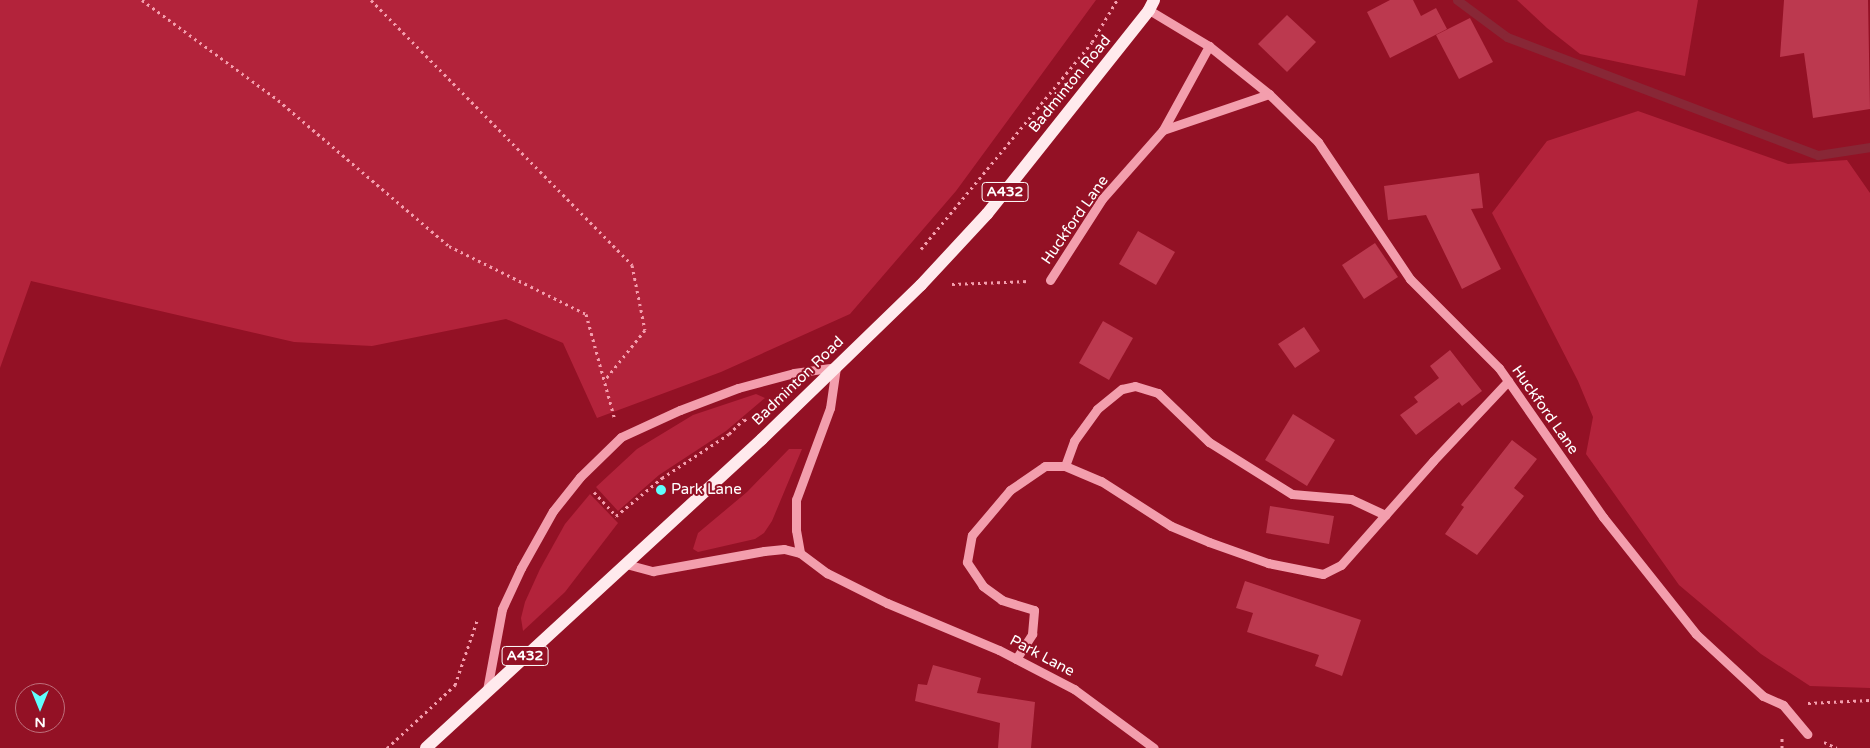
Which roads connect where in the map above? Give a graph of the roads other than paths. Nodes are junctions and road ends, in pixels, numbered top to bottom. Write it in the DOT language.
graph roads {
  1 [pos="1152,5"];
  2 [pos="1209,46"];
  3 [pos="1269,94"];
  4 [pos="1163,130"];
  5 [pos="1050,280"];
  6 [pos="836,367"];
  7 [pos="1508,381"];
  8 [pos="1065,466"];
  9 [pos="1385,515"];
  10 [pos="800,553"];
  11 [pos="626,564"];
  12 [pos="1016,659"];
  13 [pos="488,690"];
  14 [pos="1807,734"];
  15 [pos="426,748"];
  16 [pos="1154,748"];
  1 -- 2 [label="street, Huckford Lane"];
  1 -- 6 [label="main road, Badminton Road / A432"];
  2 -- 3 [label="street, Huckford Lane"];
  2 -- 4 [label="street, Huckford Lane"];
  3 -- 4 [label="street, Huckford Lane"];
  3 -- 7 [label="street, Huckford Lane"];
  4 -- 5 [label="street, Huckford Lane"];
  6 -- 10 [label="street"];
  6 -- 11 [label="main road, Badminton Road / A432"];
  6 -- 13 [label="street"];
  7 -- 9 [label="street"];
  7 -- 14 [label="street, Huckford Lane"];
  8 -- 9 [label="street"];
  8 -- 9 [label="street"];
  8 -- 12 [label="street"];
  10 -- 11 [label="street, Park Lane"];
  10 -- 12 [label="street, Park Lane"];
  11 -- 13 [label="main road, Badminton Road / A432"];
  12 -- 16 [label="street, Park Lane"];
  13 -- 15 [label="main road, Badminton Road / A432"];
}
